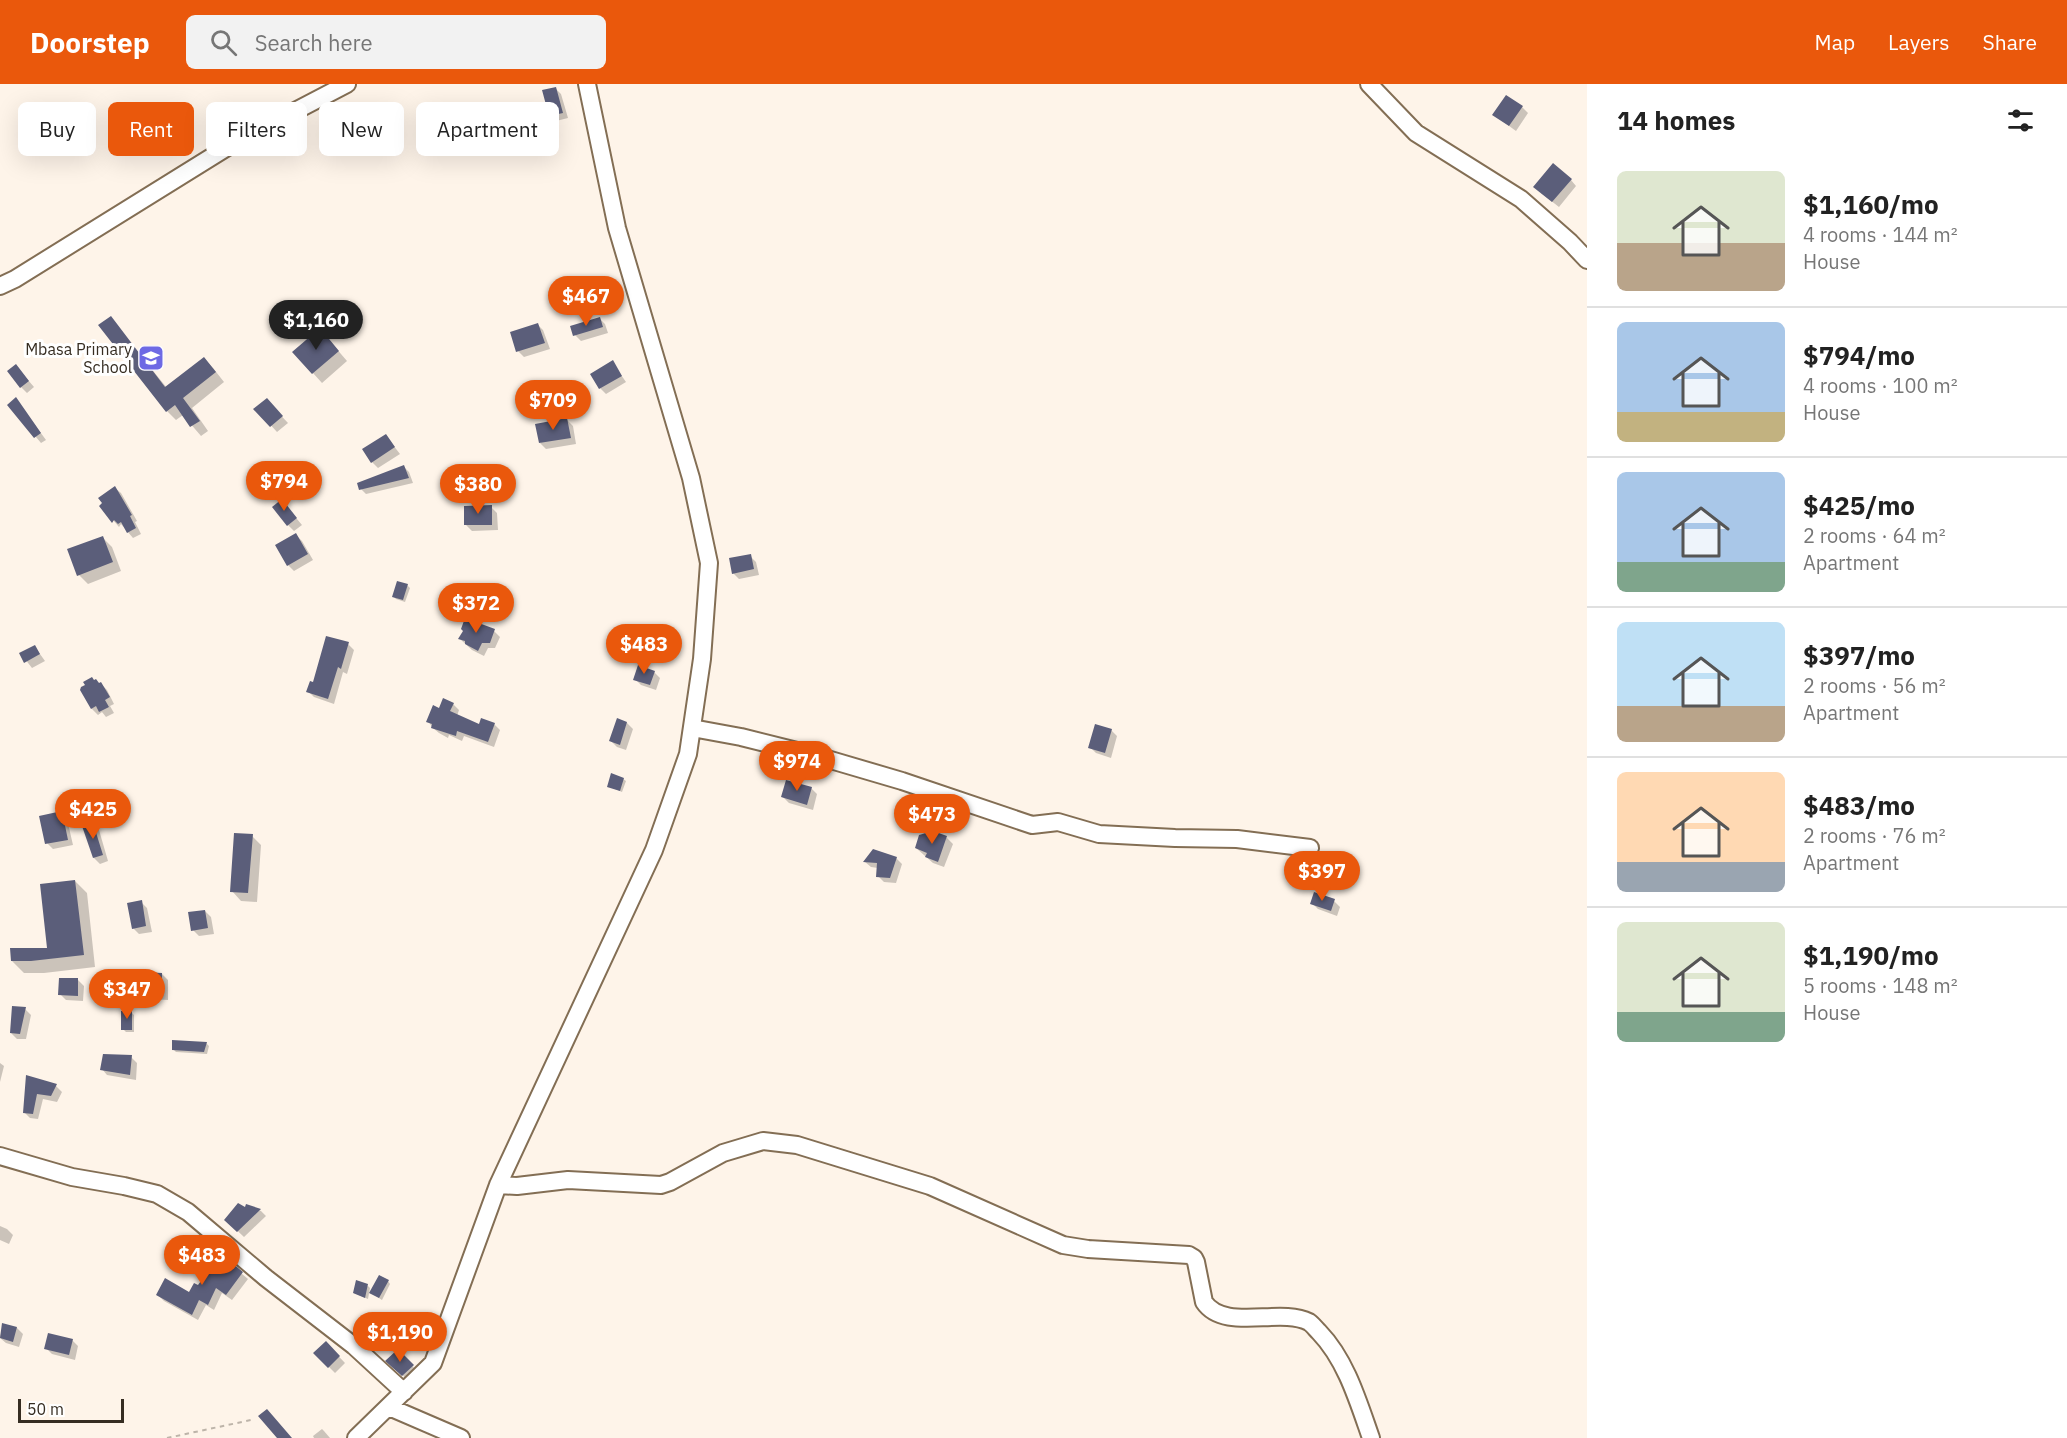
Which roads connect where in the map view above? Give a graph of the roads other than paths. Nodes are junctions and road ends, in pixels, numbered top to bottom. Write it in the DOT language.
graph roads {
  1 [pos="347,84"];
  2 [pos="587,84"];
  3 [pos="1369,84"];
  4 [pos="1587,260"];
  5 [pos="0,286"];
  6 [pos="692,728"];
  7 [pos="1310,848"];
  8 [pos="0,1156"];
  9 [pos="498,1185"];
  10 [pos="405,1392"];
  11 [pos="389,1407"];
  12 [pos="356,1438"];
  13 [pos="460,1438"];
  14 [pos="1371,1438"];
  1 -- 5 [label="street"];
  2 -- 6 [label="street"];
  3 -- 4 [label="street"];
  6 -- 7 [label="street"];
  6 -- 9 [label="street"];
  8 -- 10 [label="street"];
  9 -- 10 [label="street"];
  9 -- 14 [label="street"];
  10 -- 11 [label="street"];
  11 -- 12 [label="street"];
  11 -- 13 [label="street"];
}
